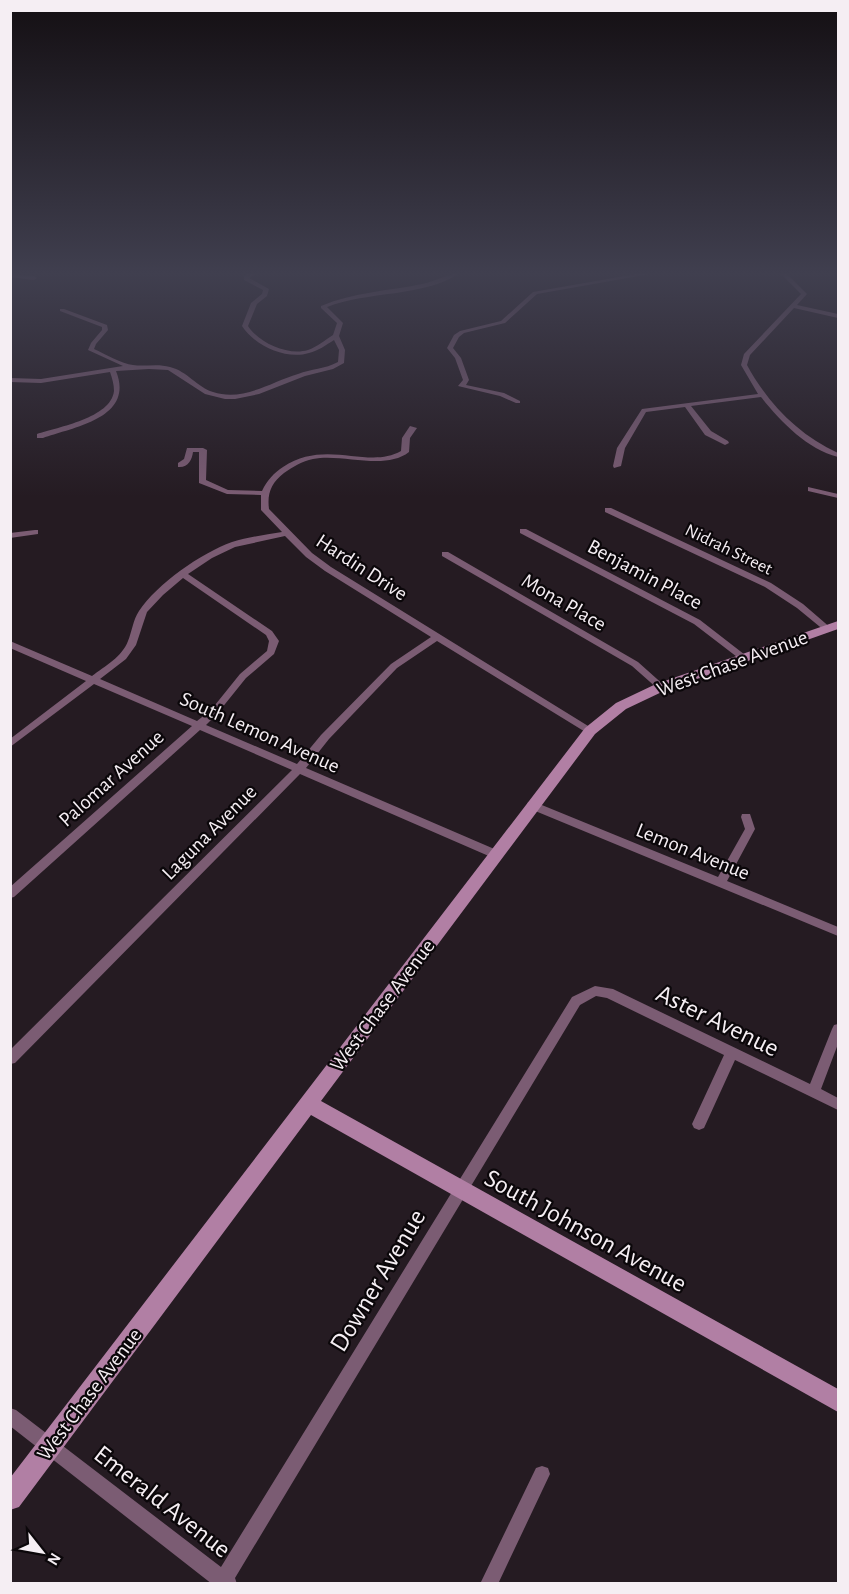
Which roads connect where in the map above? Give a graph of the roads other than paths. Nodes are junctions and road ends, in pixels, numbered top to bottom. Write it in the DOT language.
graph roads {
  1 [pos="92,348"];
  2 [pos="278,348"];
  3 [pos="314,348"];
  4 [pos="339,348"];
  5 [pos="450,348"];
  6 [pos="755,348"];
  7 [pos="132,368"];
  8 [pos="112,370"];
  9 [pos="10,380"];
  10 [pos="764,395"];
  11 [pos="518,402"];
  12 [pos="686,404"];
  13 [pos="413,428"];
  14 [pos="40,436"];
  15 [pos="725,443"];
  16 [pos="838,455"];
  17 [pos="181,465"];
  18 [pos="616,466"];
  19 [pos="811,489"];
  20 [pos="264,493"];
  21 [pos="838,496"];
  22 [pos="608,510"];
  23 [pos="523,531"];
  24 [pos="35,532"];
  25 [pos="286,533"];
  26 [pos="10,536"];
  27 [pos="445,555"];
  28 [pos="183,574"];
  29 [pos="833,627"];
  30 [pos="438,636"];
  31 [pos="10,644"];
  32 [pos="744,658"];
  33 [pos="95,680"];
  34 [pos="661,687"];
  35 [pos="200,725"];
  36 [pos="590,731"];
  37 [pos="10,744"];
  38 [pos="298,769"];
  39 [pos="532,805"];
  40 [pos="746,817"];
  41 [pos="495,854"];
  42 [pos="720,883"];
  43 [pos="10,894"];
  44 [pos="838,932"];
  45 [pos="576,1001"];
  46 [pos="838,1029"];
  47 [pos="731,1054"];
  48 [pos="10,1059"];
  49 [pos="813,1092"];
  50 [pos="308,1104"];
  51 [pos="838,1104"];
  52 [pos="699,1124"];
  53 [pos="459,1191"];
  54 [pos="838,1401"];
  55 [pos="10,1416"];
  56 [pos="50,1446"];
  57 [pos="542,1474"];
  58 [pos="10,1498"];
  59 [pos="224,1582"];
  60 [pos="489,1584"];
  1 -- 7 [label="street"];
  2 -- 3 [label="street"];
  4 -- 7 [label="street"];
  5 -- 11 [label="street"];
  6 -- 10 [label="street"];
  7 -- 8 [label="street"];
  8 -- 9 [label="street"];
  8 -- 14 [label="street"];
  10 -- 12 [label="street"];
  10 -- 16 [label="street"];
  12 -- 15 [label="street"];
  12 -- 18 [label="street"];
  13 -- 20 [label="street"];
  17 -- 20 [label="street"];
  19 -- 21 [label="street"];
  20 -- 25 [label="street, Hardin Drive"];
  22 -- 29 [label="street, Nidrah Street"];
  23 -- 32 [label="street, Benjamin Place"];
  24 -- 26 [label="street"];
  25 -- 28 [label="street"];
  25 -- 30 [label="street, Hardin Drive"];
  27 -- 34 [label="street, Mona Place"];
  28 -- 33 [label="street"];
  28 -- 35 [label="street, Palomar Avenue"];
  29 -- 32 [label="main road, West Chase Avenue"];
  30 -- 36 [label="street, Hardin Drive"];
  30 -- 38 [label="street, Laguna Avenue"];
  31 -- 33 [label="street, South Lemon Avenue"];
  32 -- 34 [label="main road, West Chase Avenue"];
  33 -- 35 [label="street, South Lemon Avenue"];
  33 -- 37 [label="street"];
  34 -- 36 [label="main road, West Chase Avenue"];
  35 -- 38 [label="street, South Lemon Avenue"];
  35 -- 43 [label="street, Palomar Avenue"];
  36 -- 39 [label="main road, West Chase Avenue"];
  38 -- 41 [label="street, South Lemon Avenue"];
  38 -- 48 [label="street, Laguna Avenue"];
  39 -- 41 [label="main road, West Chase Avenue"];
  39 -- 42 [label="street, Lemon Avenue"];
  40 -- 42 [label="street"];
  41 -- 50 [label="main road, West Chase Avenue"];
  42 -- 44 [label="street, Lemon Avenue"];
  45 -- 47 [label="street, Aster Avenue"];
  45 -- 53 [label="street, Downer Avenue"];
  46 -- 49 [label="street"];
  47 -- 49 [label="street, Aster Avenue"];
  47 -- 52 [label="street"];
  49 -- 51 [label="street, Aster Avenue"];
  50 -- 53 [label="main road, South Johnson Avenue"];
  50 -- 56 [label="main road, West Chase Avenue"];
  53 -- 54 [label="main road, South Johnson Avenue"];
  53 -- 59 [label="street, Downer Avenue"];
  55 -- 56 [label="street, Emerald Avenue"];
  56 -- 58 [label="main road, West Chase Avenue"];
  56 -- 59 [label="street, Emerald Avenue"];
  57 -- 60 [label="street"];
}
